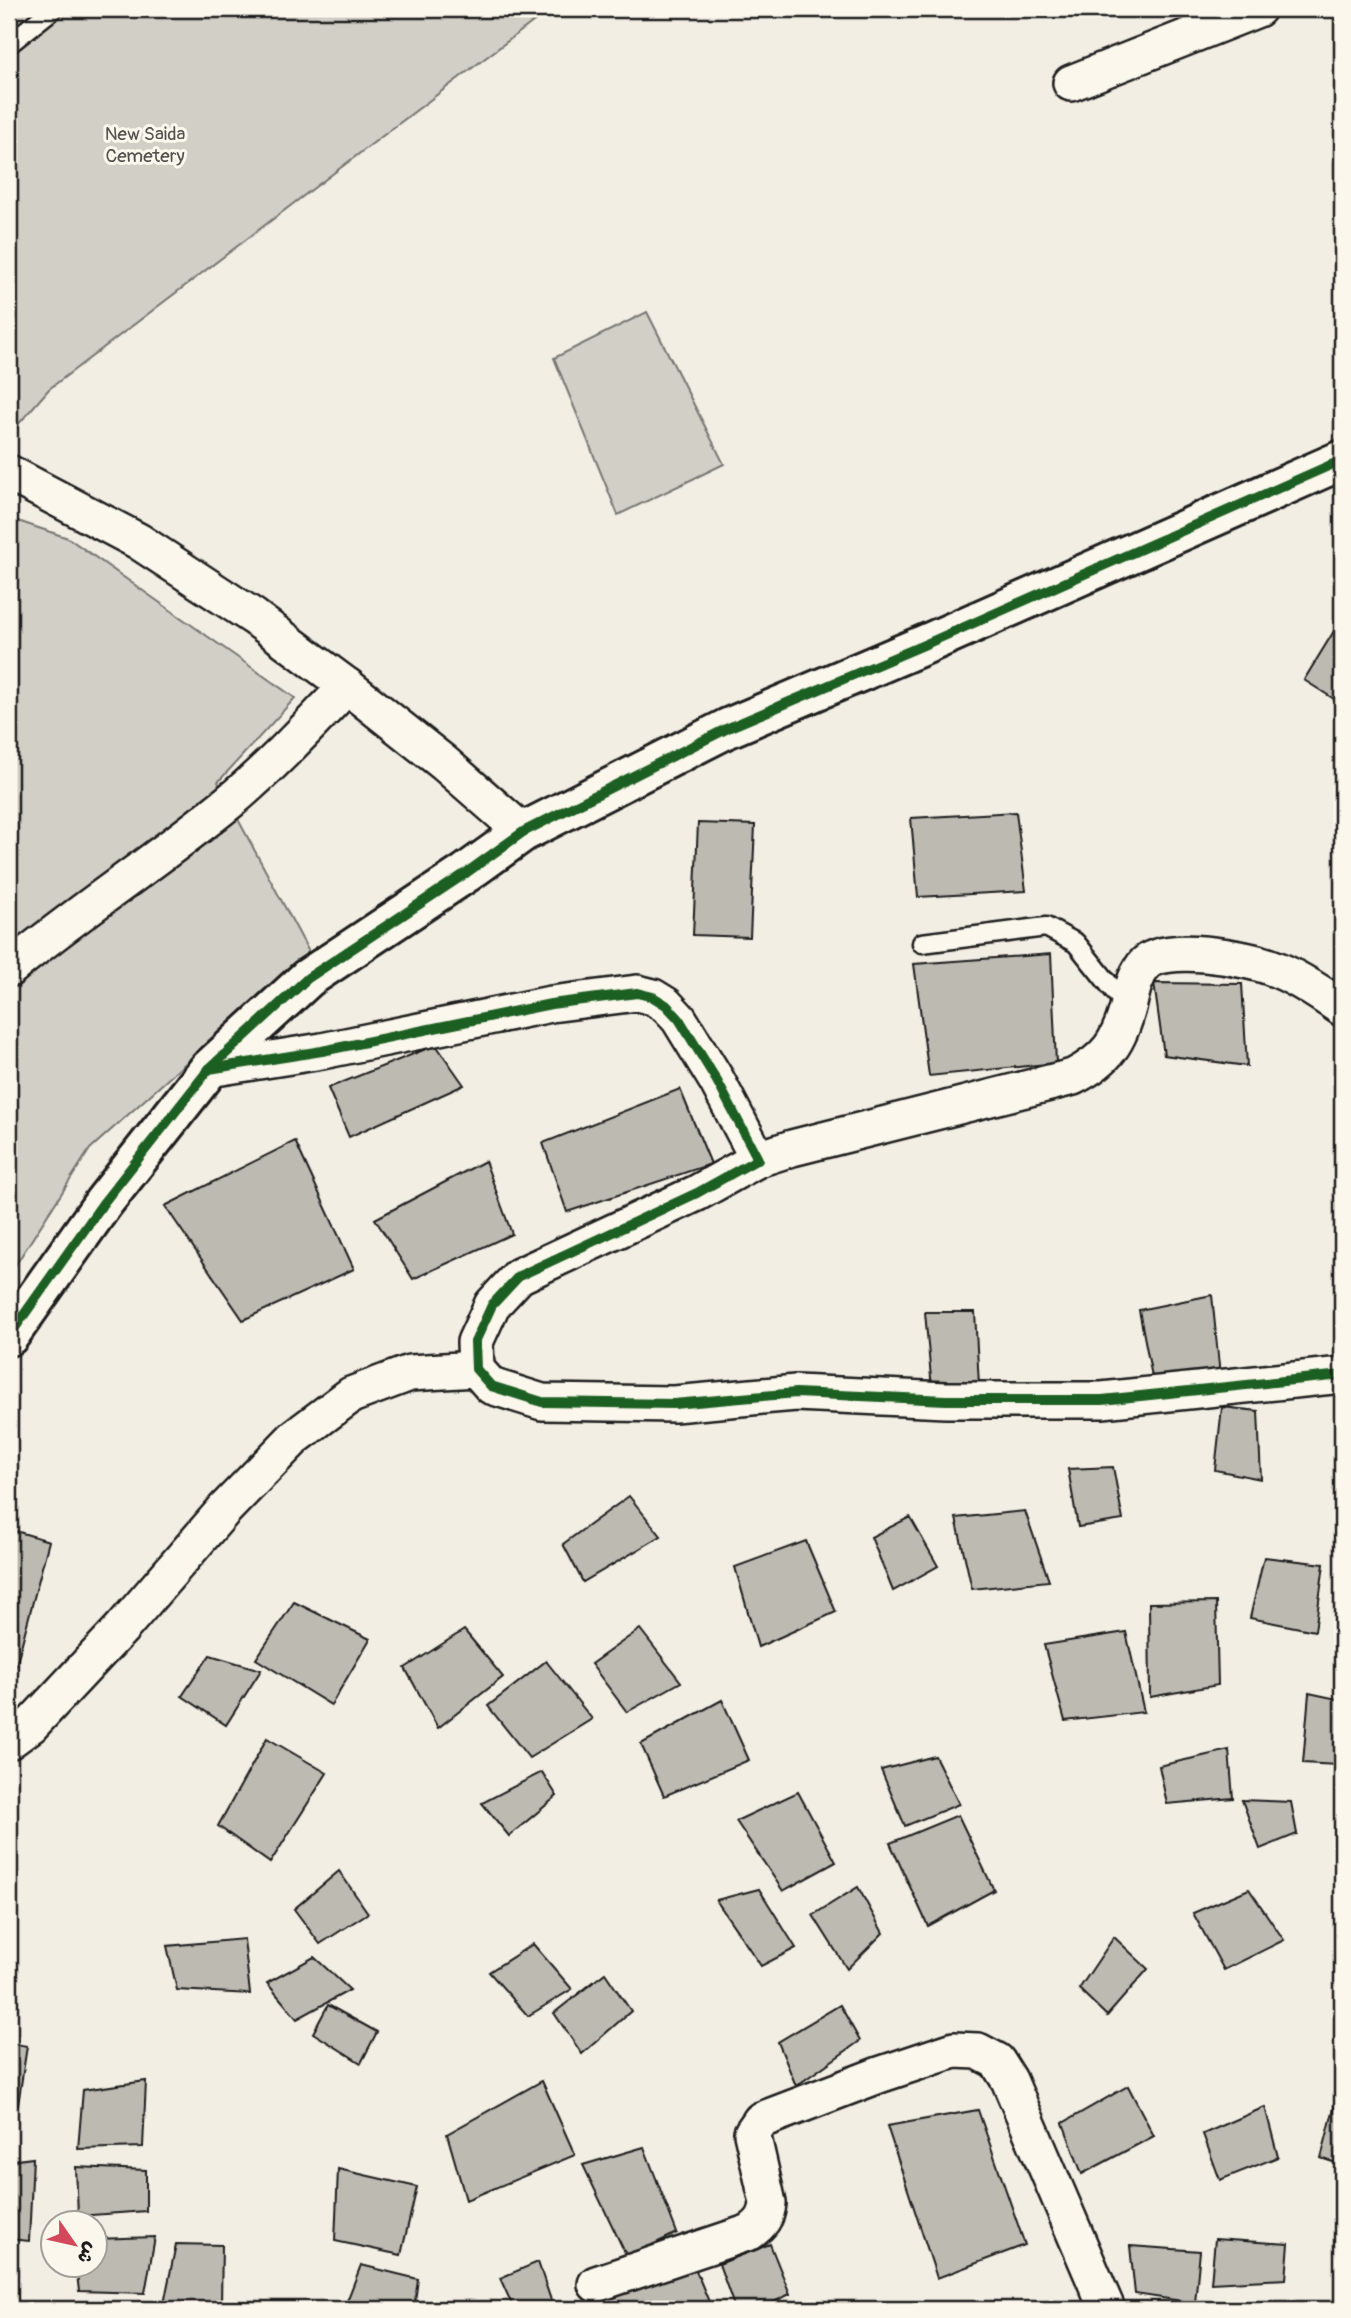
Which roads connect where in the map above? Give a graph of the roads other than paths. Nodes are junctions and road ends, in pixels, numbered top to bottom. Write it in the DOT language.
graph roads {
  1 [pos="53,9"];
  2 [pos="1258,9"];
  3 [pos="9,44"];
  4 [pos="1070,83"];
  5 [pos="1342,460"];
  6 [pos="9,473"];
  7 [pos="347,686"];
  8 [pos="523,832"];
  9 [pos="922,943"];
  10 [pos="9,969"];
  11 [pos="1128,1008"];
  12 [pos="1342,1008"];
  13 [pos="209,1069"];
  14 [pos="758,1159"];
  15 [pos="9,1336"];
  16 [pos="476,1369"];
  17 [pos="1342,1375"];
  18 [pos="9,1741"];
  19 [pos="596,2284"];
  20 [pos="1107,2309"];
  1 -- 3 [label="lane"];
  2 -- 4 [label="street"];
  5 -- 8 [label="street"];
  6 -- 7 [label="street"];
  7 -- 8 [label="street"];
  7 -- 10 [label="street"];
  8 -- 13 [label="street"];
  9 -- 11 [label="lane"];
  11 -- 12 [label="street"];
  11 -- 14 [label="street"];
  13 -- 14 [label="street"];
  13 -- 15 [label="street"];
  14 -- 16 [label="street"];
  16 -- 17 [label="street"];
  16 -- 18 [label="street"];
  19 -- 20 [label="street"];
}
